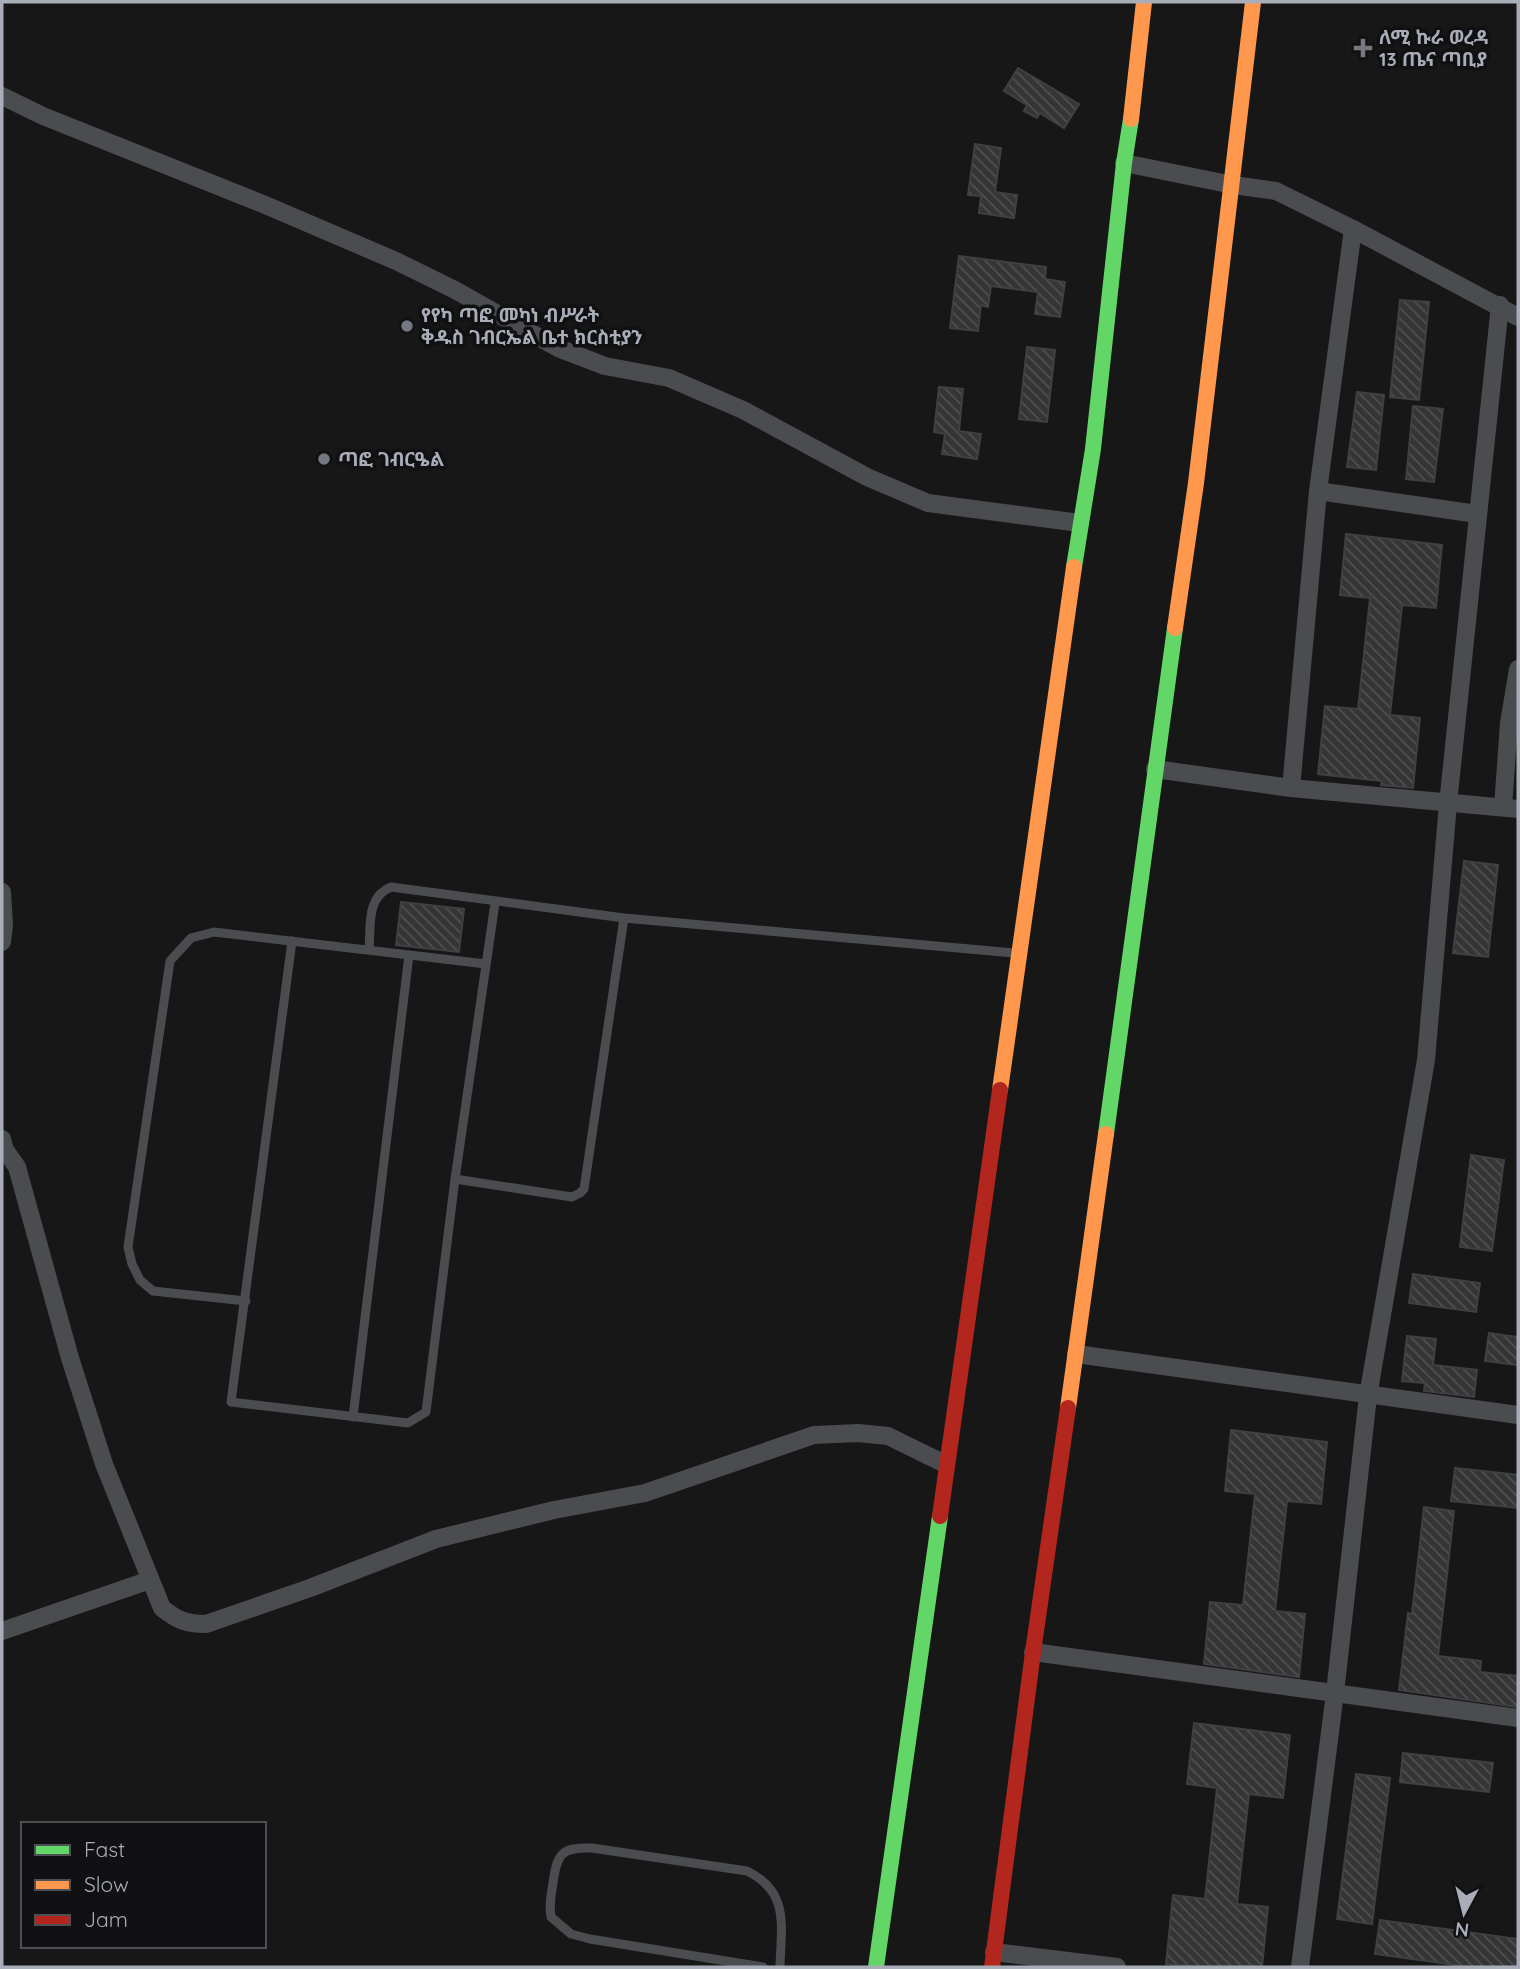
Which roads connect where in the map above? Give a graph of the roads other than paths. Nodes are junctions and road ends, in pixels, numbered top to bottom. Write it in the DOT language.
graph roads {
  1 [pos="1144,2"];
  2 [pos="1253,2"];
  3 [pos="2,96"];
  4 [pos="1124,163"];
  5 [pos="1233,186"];
  6 [pos="1353,229"];
  7 [pos="1500,305"];
  8 [pos="1518,317"];
  9 [pos="1318,491"];
  10 [pos="1477,514"];
  11 [pos="1080,523"];
  12 [pos="1518,669"];
  13 [pos="1155,769"];
  14 [pos="1291,789"];
  15 [pos="1448,804"];
  16 [pos="1511,808"];
  17 [pos="2,892"];
  18 [pos="495,903"];
  19 [pos="624,919"];
  20 [pos="292,941"];
  21 [pos="2,942"];
  22 [pos="369,949"];
  23 [pos="1019,954"];
  24 [pos="409,955"];
  25 [pos="486,964"];
  26 [pos="3,1146"];
  27 [pos="455,1179"];
  28 [pos="246,1301"];
  29 [pos="1076,1354"];
  30 [pos="1368,1396"];
  31 [pos="1518,1415"];
  32 [pos="353,1417"];
  33 [pos="945,1464"];
  34 [pos="150,1580"];
  35 [pos="2,1631"];
  36 [pos="1033,1652"];
  37 [pos="1335,1693"];
  38 [pos="1518,1718"];
  39 [pos="993,1960"];
  40 [pos="763,1967"];
  41 [pos="780,1967"];
  42 [pos="876,1967"];
  43 [pos="1117,1967"];
  44 [pos="1300,1967"];
  1 -- 4 [label="highway"];
  2 -- 5 [label="highway"];
  3 -- 11 [label="street"];
  4 -- 5 [label="street"];
  4 -- 11 [label="highway"];
  5 -- 6 [label="street"];
  5 -- 13 [label="highway"];
  6 -- 7 [label="street"];
  6 -- 9 [label="street"];
  7 -- 8 [label="street"];
  7 -- 10 [label="street"];
  9 -- 10 [label="street"];
  9 -- 14 [label="street"];
  10 -- 15 [label="street"];
  11 -- 23 [label="highway"];
  12 -- 16 [label="street"];
  13 -- 14 [label="street"];
  13 -- 29 [label="highway"];
  14 -- 15 [label="street"];
  15 -- 16 [label="street"];
  15 -- 30 [label="street"];
  17 -- 21 [label="street"];
  18 -- 19 [label="lane"];
  18 -- 22 [label="lane"];
  18 -- 25 [label="lane"];
  19 -- 23 [label="lane"];
  19 -- 27 [label="lane"];
  20 -- 22 [label="lane"];
  20 -- 28 [label="lane"];
  20 -- 28 [label="lane"];
  22 -- 24 [label="lane"];
  23 -- 33 [label="highway"];
  24 -- 25 [label="lane"];
  24 -- 32 [label="lane"];
  25 -- 27 [label="lane"];
  26 -- 34 [label="street"];
  27 -- 32 [label="lane"];
  28 -- 32 [label="lane"];
  29 -- 30 [label="street"];
  29 -- 36 [label="highway"];
  30 -- 31 [label="street"];
  30 -- 37 [label="street"];
  33 -- 34 [label="street"];
  33 -- 42 [label="highway"];
  34 -- 35 [label="street"];
  36 -- 37 [label="street"];
  36 -- 39 [label="highway"];
  37 -- 38 [label="street"];
  37 -- 44 [label="street"];
  39 -- 43 [label="street"];
  40 -- 41 [label="lane"];
}
